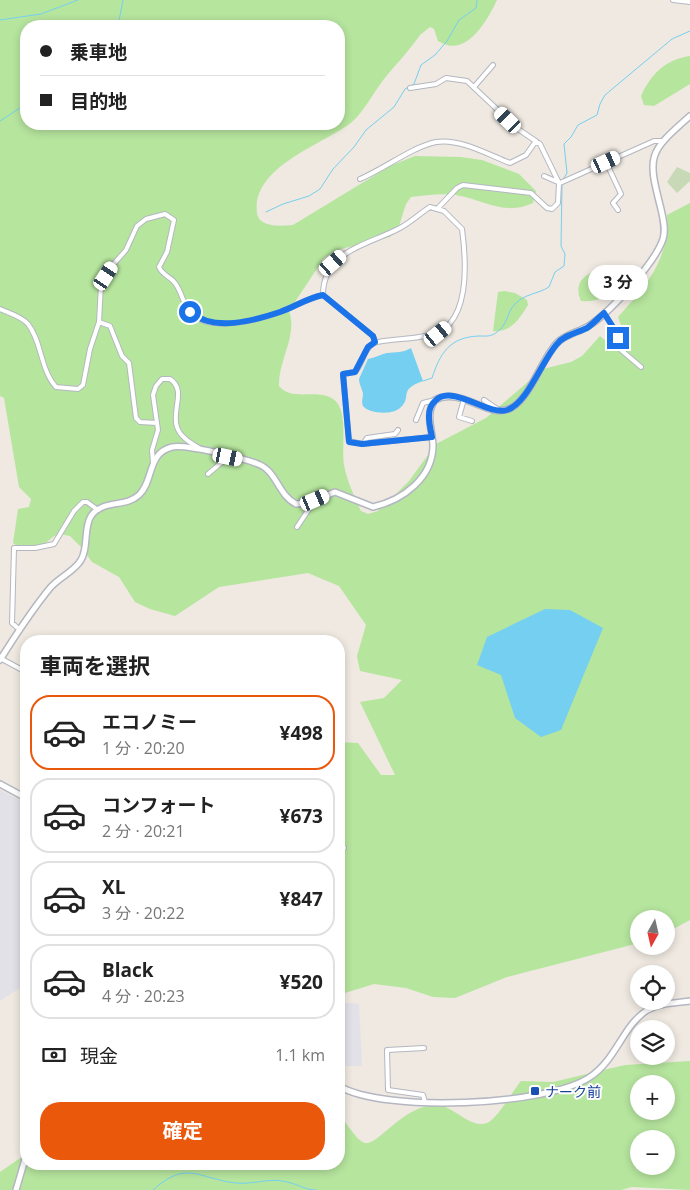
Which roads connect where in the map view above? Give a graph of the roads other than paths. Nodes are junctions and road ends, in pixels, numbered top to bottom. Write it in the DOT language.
graph roads {
  1 [pos="673,0"];
  2 [pos="690,2"];
  3 [pos="493,65"];
  4 [pos="474,87"];
  5 [pos="410,88"];
  6 [pos="690,116"];
  7 [pos="661,141"];
  8 [pos="536,142"];
  9 [pos="606,162"];
  10 [pos="544,176"];
  11 [pos="360,179"];
  12 [pos="561,182"];
  13 [pos="612,203"];
  14 [pos="607,207"];
  15 [pos="438,208"];
  16 [pos="618,210"];
  17 [pos="323,295"];
  18 [pos="0,310"];
  19 [pos="604,313"];
  20 [pos="99,322"];
  21 [pos="375,342"];
  22 [pos="641,367"];
  23 [pos="464,399"];
  24 [pos="435,400"];
  25 [pos="484,400"];
  26 [pos="500,411"];
  27 [pos="416,420"];
  28 [pos="472,421"];
  29 [pos="157,423"];
  30 [pos="398,430"];
  31 [pos="432,437"];
  32 [pos="363,444"];
  33 [pos="201,450"];
  34 [pos="228,457"];
  35 [pos="153,462"];
  36 [pos="208,474"];
  37 [pos="315,500"];
  38 [pos="98,510"];
  39 [pos="297,527"];
  40 [pos="20,630"];
  41 [pos="0,659"];
  42 [pos="20,669"];
  43 [pos="0,784"];
  44 [pos="20,795"];
  45 [pos="690,1001"];
  46 [pos="424,1048"];
  47 [pos="345,1089"];
  48 [pos="425,1102"];
  49 [pos="22,1170"];
  50 [pos="16,1190"];
  1 -- 2 [label="street"];
  3 -- 4 [label="street"];
  4 -- 5 [label="street"];
  4 -- 8 [label="street"];
  6 -- 7 [label="street"];
  7 -- 9 [label="street"];
  7 -- 19 [label="street"];
  8 -- 11 [label="street"];
  8 -- 12 [label="street"];
  9 -- 12 [label="street"];
  9 -- 13 [label="street"];
  10 -- 12 [label="street"];
  12 -- 15 [label="street"];
  13 -- 14 [label="street"];
  13 -- 16 [label="street"];
  15 -- 17 [label="street"];
  15 -- 21 [label="street"];
  17 -- 20 [label="street"];
  17 -- 21 [label="street"];
  18 -- 20 [label="street"];
  19 -- 22 [label="street"];
  19 -- 26 [label="street"];
  20 -- 29 [label="street"];
  21 -- 32 [label="street"];
  23 -- 24 [label="street"];
  23 -- 26 [label="street"];
  23 -- 28 [label="street"];
  24 -- 27 [label="street"];
  24 -- 31 [label="street"];
  25 -- 26 [label="street"];
  29 -- 33 [label="street"];
  29 -- 35 [label="street"];
  30 -- 32 [label="street"];
  31 -- 32 [label="street"];
  31 -- 37 [label="street"];
  33 -- 34 [label="street"];
  33 -- 35 [label="street"];
  34 -- 36 [label="street"];
  34 -- 37 [label="street"];
  35 -- 38 [label="street"];
  37 -- 39 [label="street"];
  38 -- 40 [label="street"];
  38 -- 40 [label="street"];
  40 -- 41 [label="street"];
  41 -- 42 [label="street"];
  43 -- 44 [label="street"];
  45 -- 48 [label="street"];
  46 -- 48 [label="street"];
  47 -- 48 [label="street"];
  49 -- 50 [label="street"];
}
